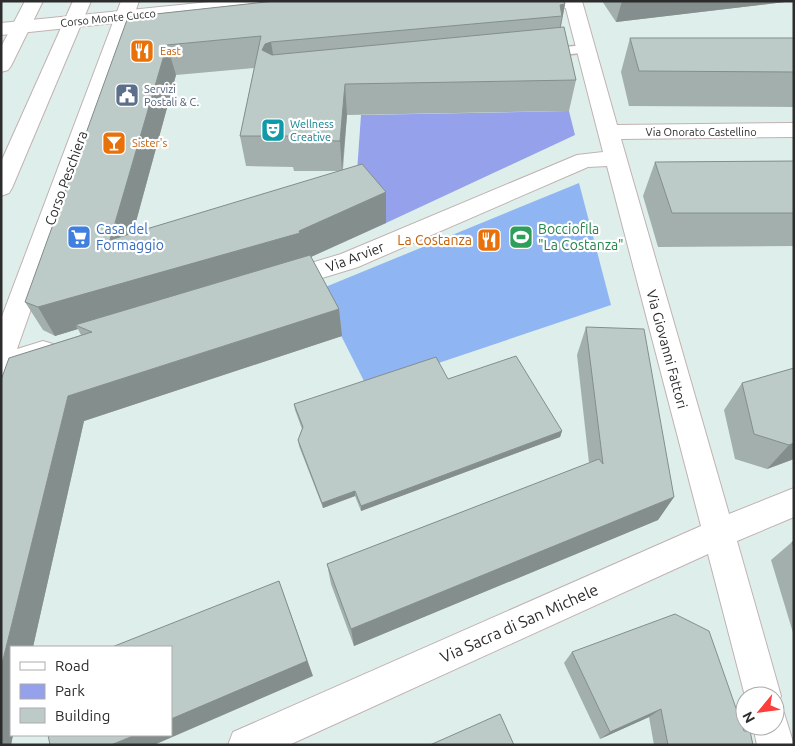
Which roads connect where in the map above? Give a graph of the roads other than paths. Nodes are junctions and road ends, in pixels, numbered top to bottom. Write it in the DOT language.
graph roads {
  1 [pos="34,1"];
  2 [pos="82,1"];
  3 [pos="274,1"];
  4 [pos="571,2"];
  5 [pos="128,9"];
  6 [pos="73,22"];
  7 [pos="22,26"];
  8 [pos="1,29"];
  9 [pos="586,49"];
  10 [pos="528,54"];
  11 [pos="1,66"];
  12 [pos="794,130"];
  13 [pos="609,132"];
  14 [pos="616,159"];
  15 [pos="1,188"];
  16 [pos="264,286"];
  17 [pos="67,345"];
  18 [pos="1,355"];
  19 [pos="1,364"];
  20 [pos="794,502"];
  21 [pos="717,534"];
  22 [pos="760,686"];
  23 [pos="246,745"];
  1 -- 7 [label="street"];
  2 -- 6 [label="street"];
  3 -- 5 [label="street, Corso Monte Cucco"];
  4 -- 9 [label="street, Via Giovanni Fattori"];
  5 -- 6 [label="street, Corso Monte Cucco"];
  5 -- 18 [label="street, Corso Peschiera"];
  6 -- 7 [label="street, Corso Monte Cucco"];
  6 -- 15 [label="street"];
  7 -- 8 [label="street, Corso Monte Cucco"];
  7 -- 11 [label="street"];
  9 -- 10 [label="street"];
  9 -- 13 [label="street, Via Giovanni Fattori"];
  12 -- 13 [label="street, Via Onorato Castellino"];
  13 -- 14 [label="street, Via Giovanni Fattori"];
  14 -- 16 [label="street, Via Arvier"];
  14 -- 21 [label="street, Via Giovanni Fattori"];
  17 -- 19 [label="street"];
  20 -- 21 [label="street, Via Sacra di San Michele"];
  21 -- 22 [label="street, Via Giovanni Fattori"];
  21 -- 23 [label="street, Via Sacra di San Michele"];
}
